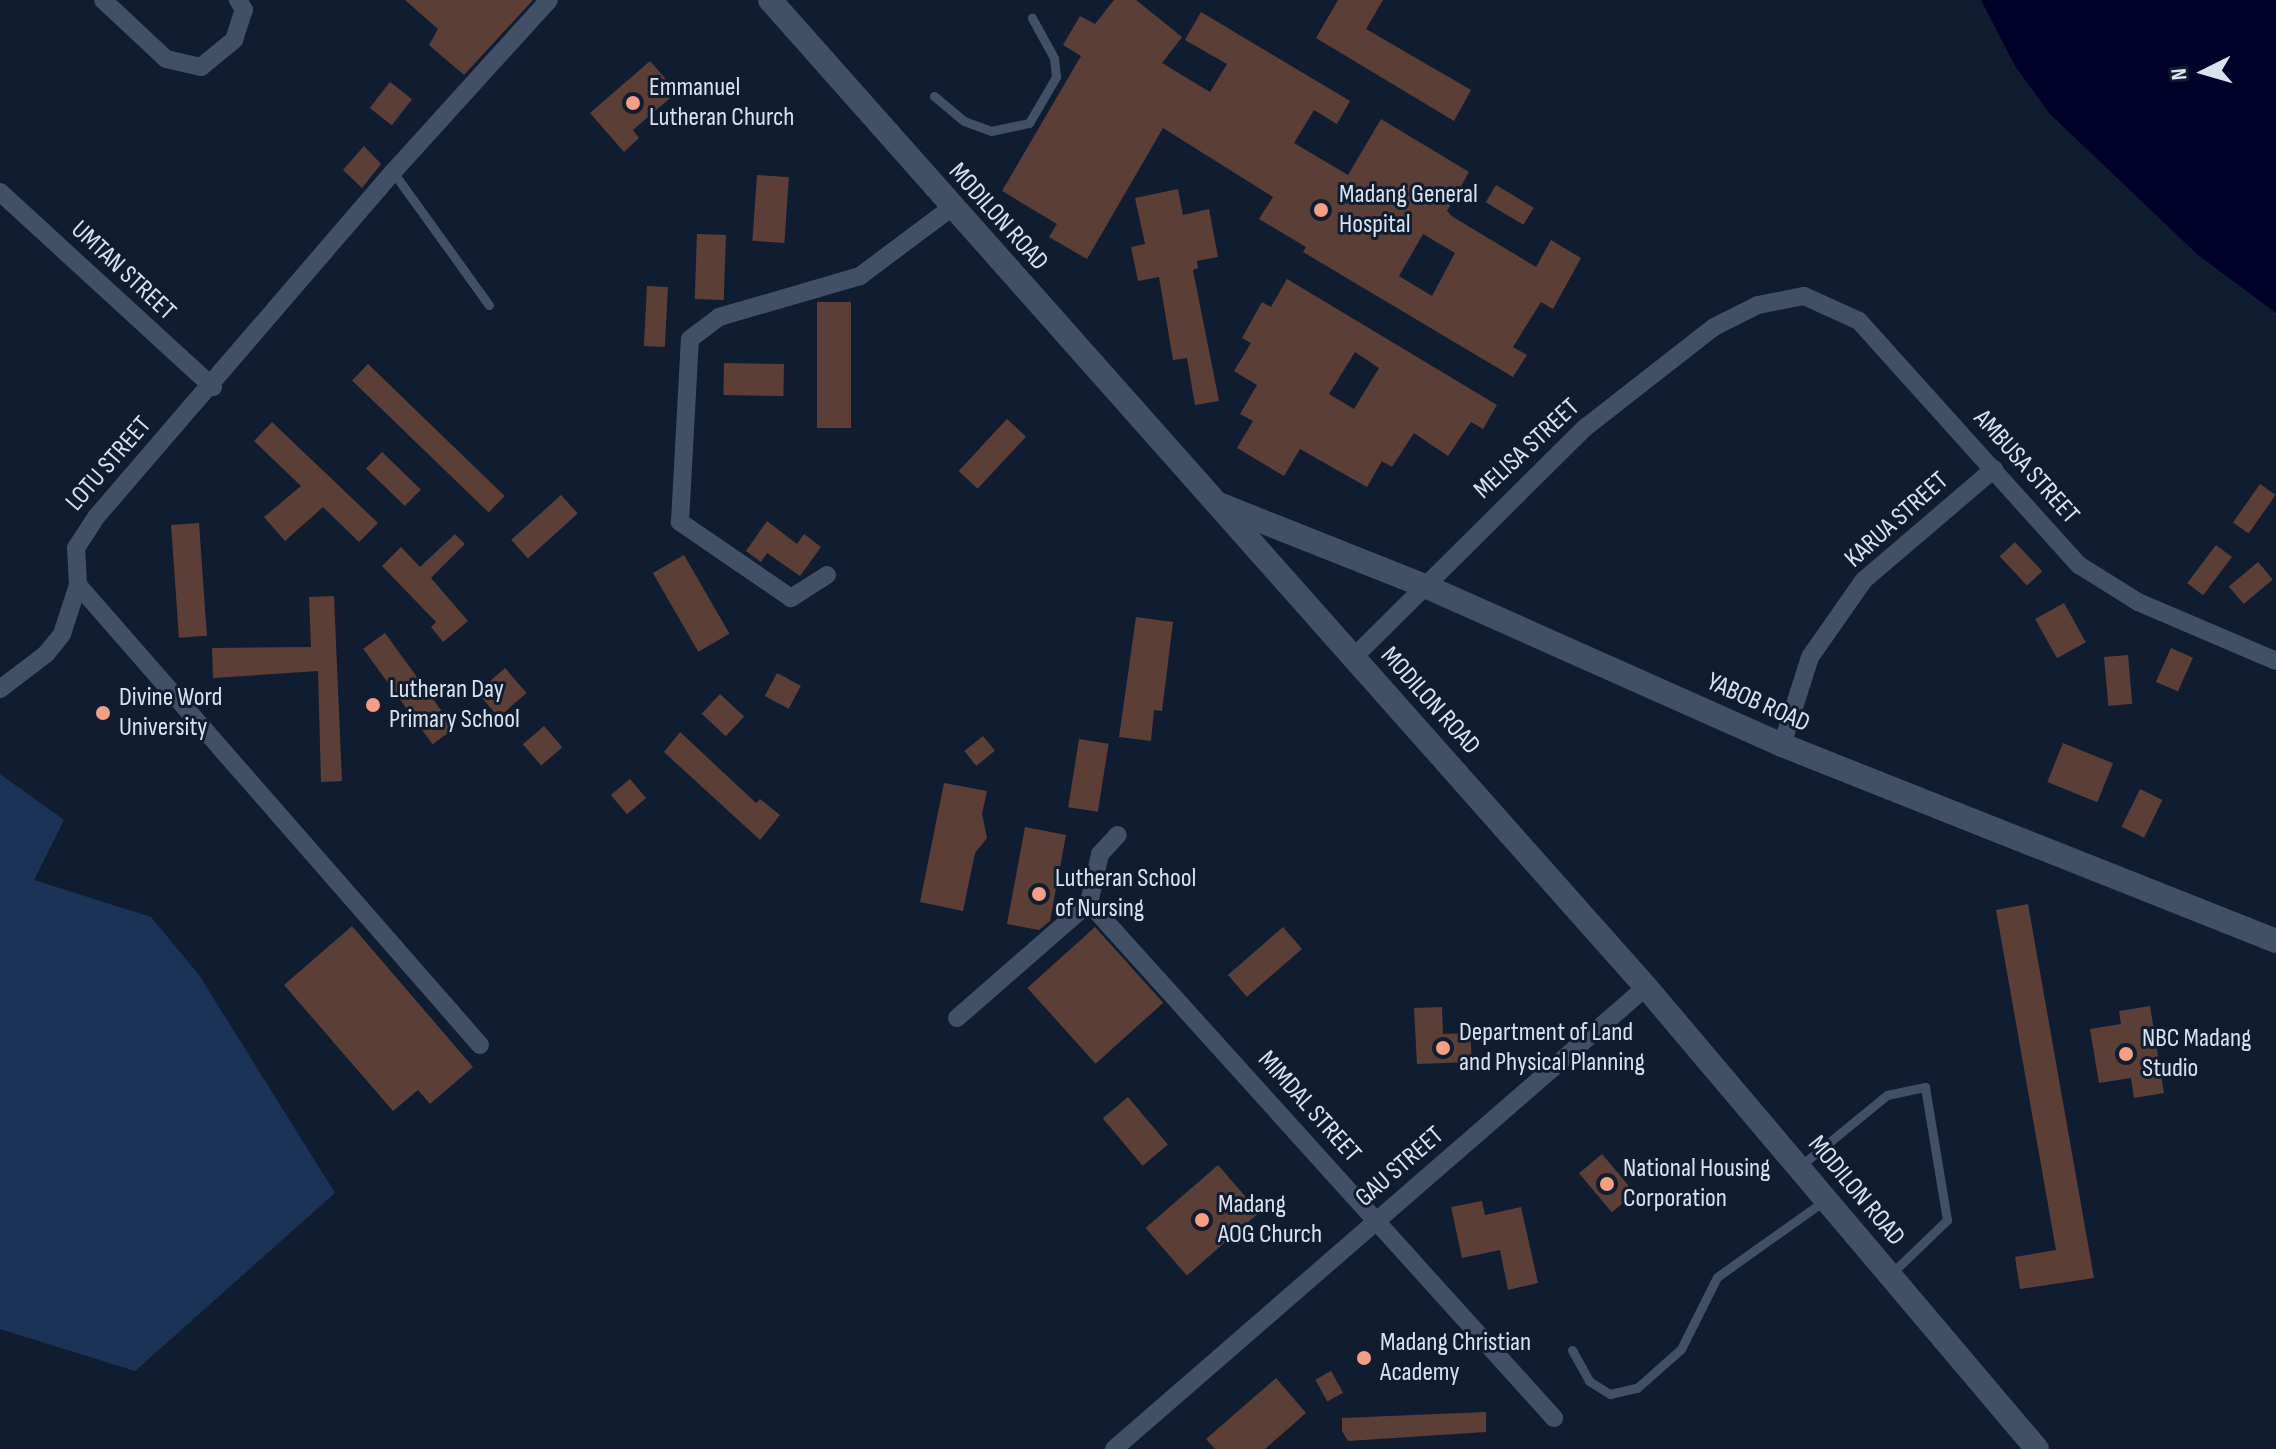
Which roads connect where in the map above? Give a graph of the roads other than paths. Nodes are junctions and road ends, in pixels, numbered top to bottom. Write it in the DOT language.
graph roads {
  1 [pos="103,0"];
  2 [pos="238,0"];
  3 [pos="549,0"];
  4 [pos="770,0"];
  5 [pos="1032,18"];
  6 [pos="934,96"];
  7 [pos="393,172"];
  8 [pos="0,192"];
  9 [pos="951,208"];
  10 [pos="489,305"];
  11 [pos="1758,305"];
  12 [pos="213,387"];
  13 [pos="1994,469"];
  14 [pos="1221,505"];
  15 [pos="827,575"];
  16 [pos="78,585"];
  17 [pos="1425,586"];
  18 [pos="1354,657"];
  19 [pos="2276,661"];
  20 [pos="0,689"];
  21 [pos="1782,745"];
  22 [pos="1118,835"];
  23 [pos="1089,903"];
  24 [pos="2276,941"];
  25 [pos="1646,987"];
  26 [pos="957,1018"];
  27 [pos="480,1045"];
  28 [pos="1799,1167"];
  29 [pos="1826,1199"];
  30 [pos="1377,1222"];
  31 [pos="1890,1275"];
  32 [pos="1572,1350"];
  33 [pos="1554,1418"];
  34 [pos="1114,1449"];
  35 [pos="2037,1449"];
  1 -- 2 [label="street"];
  3 -- 7 [label="street, LOTU STREET"];
  4 -- 9 [label="main road, MODILON ROAD"];
  5 -- 6 [label="lane"];
  7 -- 10 [label="lane"];
  7 -- 12 [label="street, LOTU STREET"];
  8 -- 12 [label="street, UMTAN STREET"];
  9 -- 14 [label="main road, MODILON ROAD"];
  9 -- 15 [label="street"];
  11 -- 13 [label="street, AMBUSA STREET"];
  11 -- 17 [label="street, MELISA STREET"];
  12 -- 16 [label="street, LOTU STREET"];
  13 -- 19 [label="street, AMBUSA STREET"];
  13 -- 21 [label="street, KARUA STREET"];
  14 -- 17 [label="main road, YABOB ROAD"];
  14 -- 18 [label="main road, MODILON ROAD"];
  16 -- 20 [label="street, LOTU STREET"];
  16 -- 27 [label="street"];
  17 -- 18 [label="street, MELISA STREET"];
  17 -- 21 [label="main road, YABOB ROAD"];
  18 -- 25 [label="main road, MODILON ROAD"];
  21 -- 24 [label="main road, YABOB ROAD"];
  22 -- 23 [label="street"];
  23 -- 26 [label="street"];
  23 -- 30 [label="street, MIMDAL STREET"];
  25 -- 28 [label="main road, MODILON ROAD"];
  25 -- 30 [label="street, GAU STREET"];
  28 -- 29 [label="main road, MODILON ROAD"];
  28 -- 31 [label="lane"];
  29 -- 31 [label="main road, MODILON ROAD"];
  29 -- 32 [label="lane"];
  30 -- 33 [label="street, MIMDAL STREET"];
  30 -- 34 [label="street, GAU STREET"];
  31 -- 35 [label="main road, MODILON ROAD"];
}
